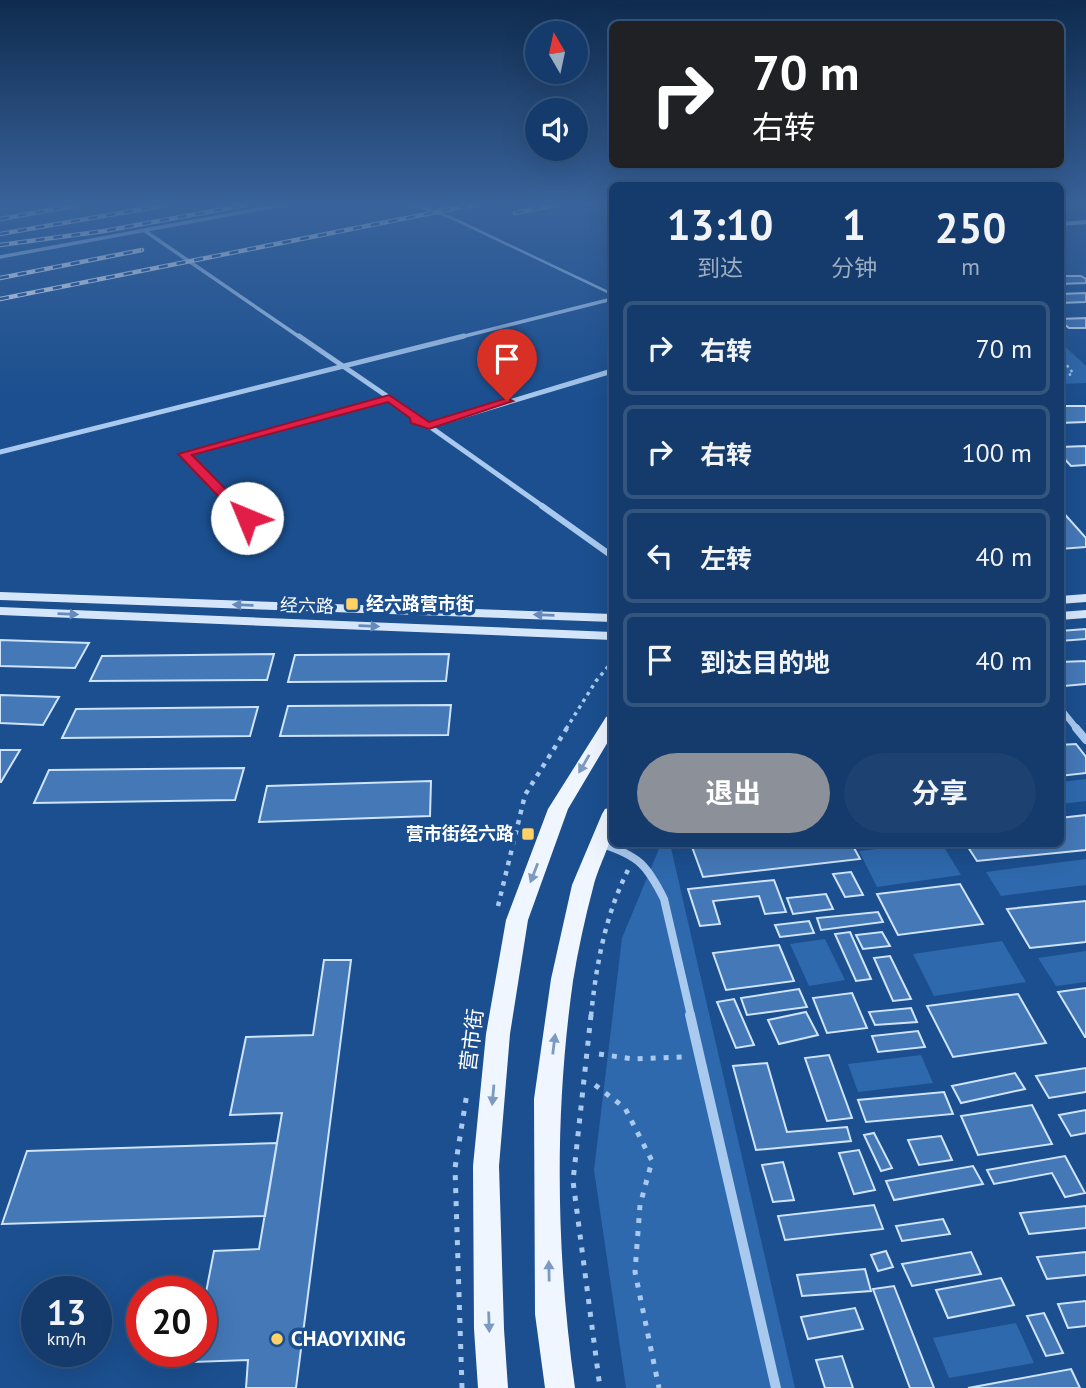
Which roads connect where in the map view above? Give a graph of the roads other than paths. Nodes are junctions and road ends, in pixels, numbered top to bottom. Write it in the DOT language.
graph roads {
  1 [pos="201,270"];
  2 [pos="561,270"];
  3 [pos="609,293"];
  4 [pos="609,300"];
  5 [pos="344,368"];
  6 [pos="609,372"];
  7 [pos="389,398"];
  8 [pos="429,426"];
  9 [pos="0,452"];
  10 [pos="247,518"];
  11 [pos="609,554"];
  12 [pos="0,596"];
  13 [pos="1086,598"];
  14 [pos="1064,600"];
  15 [pos="0,611"];
  16 [pos="1086,614"];
  17 [pos="1064,617"];
  18 [pos="609,618"];
  19 [pos="609,636"];
  20 [pos="1064,713"];
  21 [pos="609,726"];
  22 [pos="1086,740"];
  23 [pos="609,821"];
  24 [pos="600,843"];
  25 [pos="609,846"];
  26 [pos="612,847"];
  27 [pos="493,1388"];
  28 [pos="560,1388"];
  29 [pos="776,1388"];
  1 -- 5 [label="street"];
  2 -- 3 [label="lane"];
  4 -- 5 [label="street"];
  5 -- 7 [label="street"];
  5 -- 9 [label="street"];
  6 -- 8 [label="street"];
  7 -- 8 [label="street"];
  7 -- 10 [label="lane"];
  8 -- 11 [label="street"];
  18 -- 12 [label="main road, 经六路, one-way"];
  13 -- 14 [label="main road"];
  15 -- 19 [label="main road, 经六路, one-way"];
  16 -- 17 [label="main road"];
  20 -- 22 [label="street"];
  21 -- 27 [label="main road, 营市街, one-way"];
  23 -- 24 [label="main road"];
  24 -- 25 [label="street"];
  28 -- 24 [label="main road, one-way"];
  26 -- 29 [label="street"];
}
